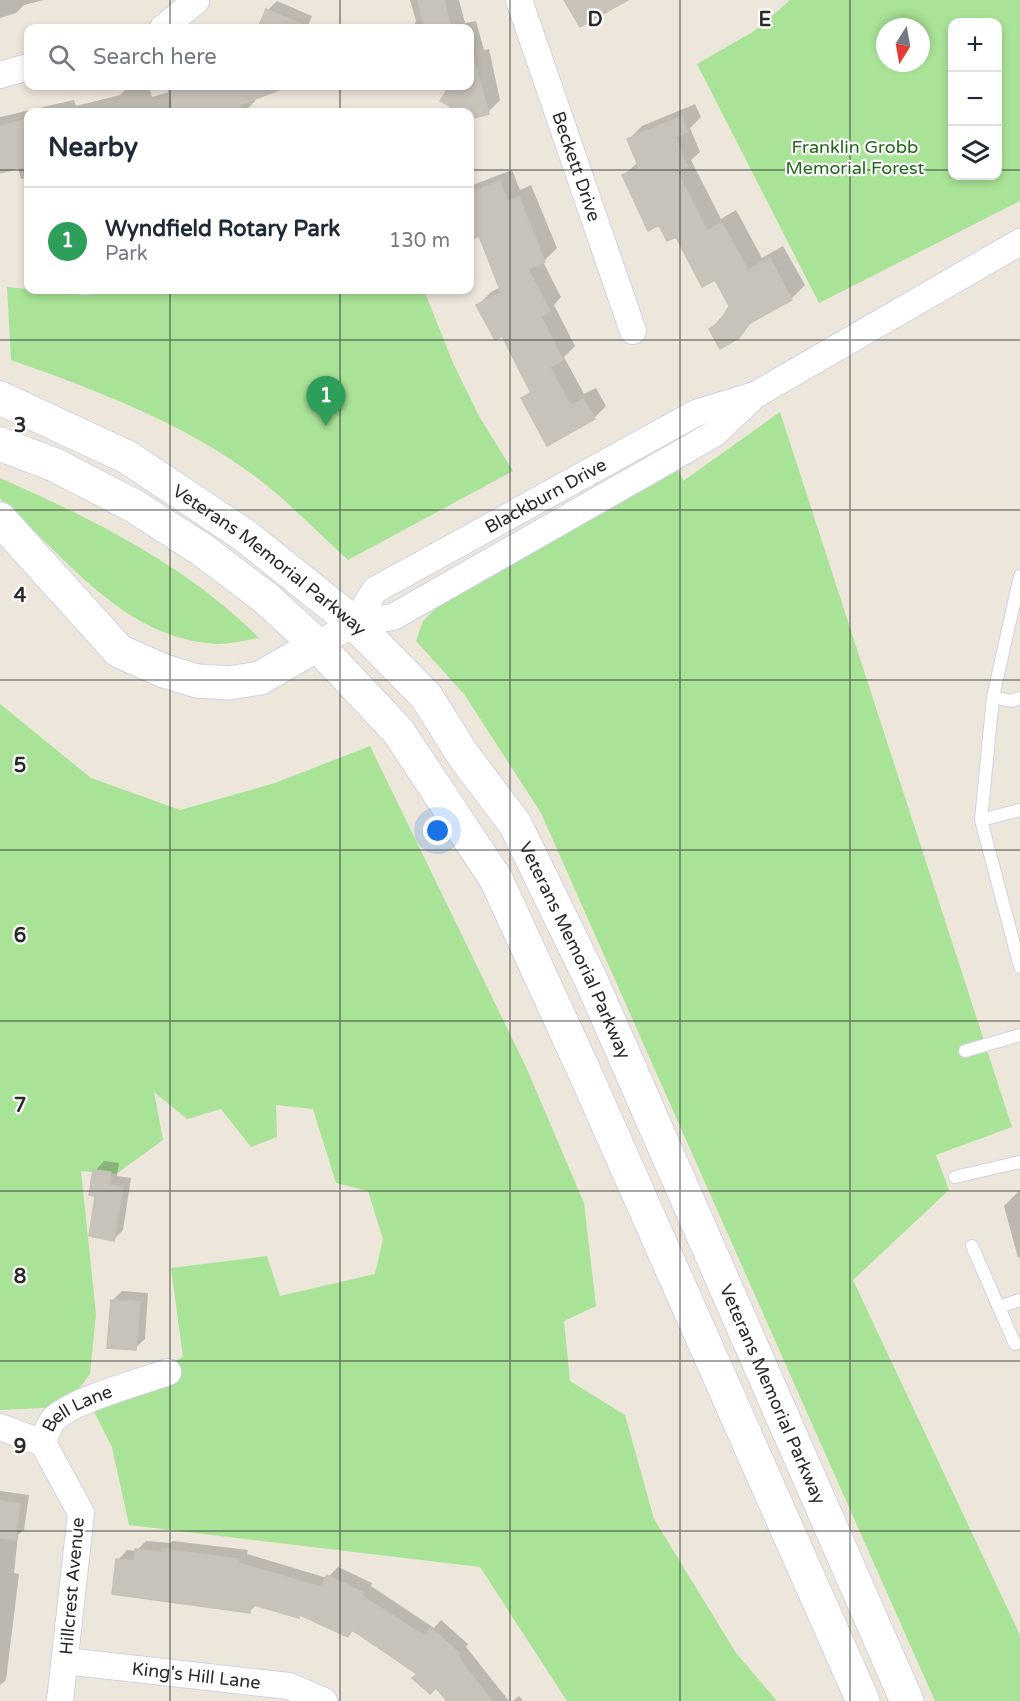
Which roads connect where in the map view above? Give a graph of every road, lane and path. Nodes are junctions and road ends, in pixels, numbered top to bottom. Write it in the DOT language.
graph roads {
  1 [pos="519,0"];
  2 [pos="196,1"];
  3 [pos="168,24"];
  4 [pos="24,68"];
  5 [pos="0,75"];
  6 [pos="1020,242"];
  7 [pos="633,331"];
  8 [pos="0,398"];
  9 [pos="0,444"];
  10 [pos="0,519"];
  11 [pos="1020,576"];
  12 [pos="354,623"];
  13 [pos="317,645"];
  14 [pos="993,697"];
  15 [pos="1020,698"];
  16 [pos="1020,810"];
  17 [pos="981,820"];
  18 [pos="1015,926"];
  19 [pos="1020,967"];
  20 [pos="1020,1035"];
  21 [pos="965,1051"];
  22 [pos="1020,1161"];
  23 [pos="956,1178"];
  24 [pos="972,1246"];
  25 [pos="1020,1300"];
  26 [pos="999,1307"];
  27 [pos="1015,1344"];
  28 [pos="168,1372"];
  29 [pos="0,1427"];
  30 [pos="43,1443"];
  31 [pos="65,1661"];
  32 [pos="60,1701"];
  33 [pos="324,1701"];
  34 [pos="863,1701"];
  35 [pos="907,1701"];
  1 -- 7 [label="street, Beckett Drive"];
  2 -- 3 [label="street"];
  4 -- 5 [label="street"];
  6 -- 12 [label="street, Blackburn Drive"];
  8 -- 12 [label="main road, Veterans Memorial Parkway"];
  9 -- 13 [label="main road, Veterans Memorial Parkway"];
  10 -- 13 [label="main road"];
  11 -- 14 [label="lane"];
  12 -- 13 [label="street, Blackburn Drive"];
  12 -- 35 [label="main road, Veterans Memorial Parkway"];
  13 -- 34 [label="main road, Veterans Memorial Parkway"];
  14 -- 15 [label="lane"];
  14 -- 17 [label="lane"];
  16 -- 17 [label="lane"];
  17 -- 18 [label="lane"];
  18 -- 19 [label="lane"];
  20 -- 21 [label="lane"];
  22 -- 23 [label="lane"];
  24 -- 26 [label="lane"];
  25 -- 26 [label="lane"];
  26 -- 27 [label="lane"];
  28 -- 30 [label="street, Bell Lane"];
  29 -- 30 [label="street, Bell Lane"];
  30 -- 31 [label="street, Hillcrest Avenue"];
  31 -- 32 [label="street, Hillcrest Avenue"];
  31 -- 33 [label="street, King's Hill Lane"];
}
